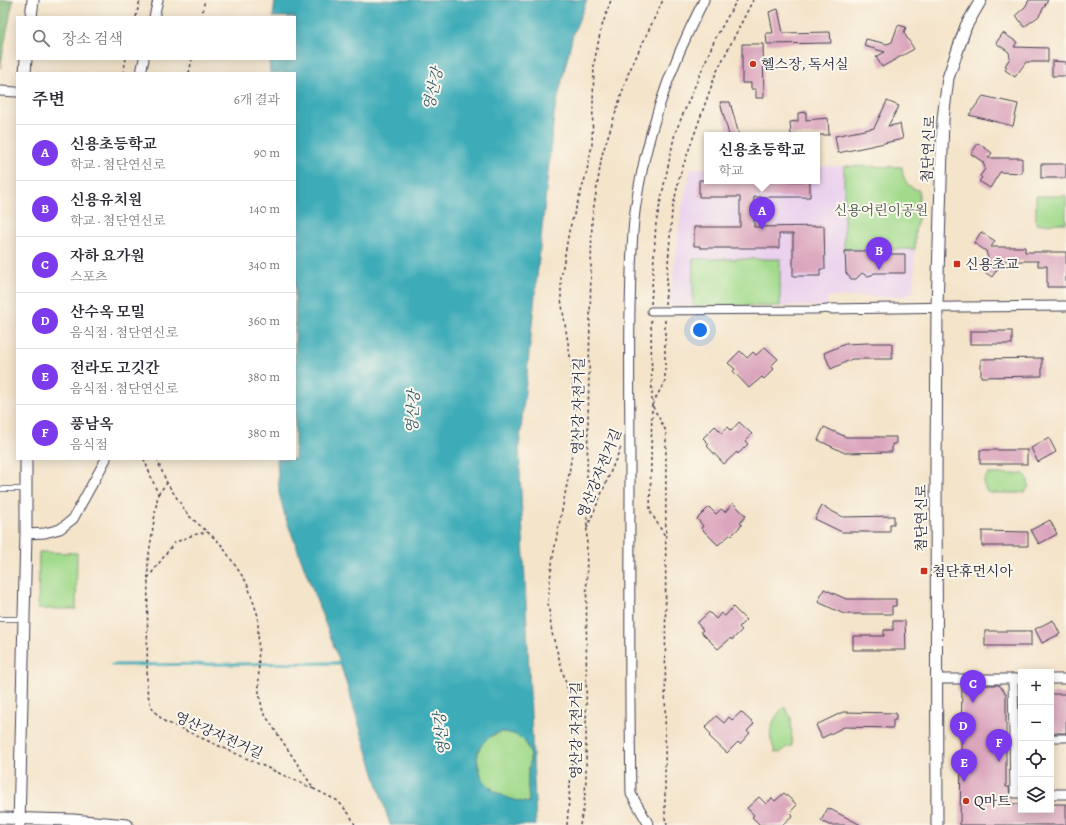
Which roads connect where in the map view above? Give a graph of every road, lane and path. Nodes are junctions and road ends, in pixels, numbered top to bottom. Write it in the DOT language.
graph roads {
  1 [pos="33,0"];
  2 [pos="140,0"];
  3 [pos="158,0"];
  4 [pos="205,0"];
  5 [pos="611,0"];
  6 [pos="663,0"];
  7 [pos="704,0"];
  8 [pos="737,0"];
  9 [pos="753,0"];
  10 [pos="981,0"];
  11 [pos="31,16"];
  12 [pos="136,16"];
  13 [pos="154,16"];
  14 [pos="201,16"];
  15 [pos="26,60"];
  16 [pos="126,60"];
  17 [pos="144,60"];
  18 [pos="192,60"];
  19 [pos="25,72"];
  20 [pos="123,72"];
  21 [pos="141,72"];
  22 [pos="189,72"];
  23 [pos="0,92"];
  24 [pos="16,92"];
  25 [pos="1066,306"];
  26 [pos="937,307"];
  27 [pos="830,309"];
  28 [pos="665,310"];
  29 [pos="651,311"];
  30 [pos="652,405"];
  31 [pos="621,445"];
  32 [pos="26,460"];
  33 [pos="105,460"];
  34 [pos="144,460"];
  35 [pos="159,460"];
  36 [pos="167,483"];
  37 [pos="0,489"];
  38 [pos="25,489"];
  39 [pos="158,494"];
  40 [pos="587,530"];
  41 [pos="208,532"];
  42 [pos="26,534"];
  43 [pos="666,537"];
  44 [pos="148,578"];
  45 [pos="0,618"];
  46 [pos="24,619"];
  47 [pos="937,679"];
  48 [pos="1017,679"];
  49 [pos="1054,679"];
  50 [pos="1066,679"];
  51 [pos="1018,738"];
  52 [pos="1054,738"];
  53 [pos="1066,738"];
  54 [pos="314,789"];
  55 [pos="1018,793"];
  56 [pos="1054,794"];
  57 [pos="1066,794"];
  58 [pos="0,818"];
  59 [pos="19,822"];
  60 [pos="127,825"];
  61 [pos="355,825"];
  62 [pos="567,825"];
  63 [pos="580,825"];
  64 [pos="649,825"];
  65 [pos="668,825"];
  66 [pos="937,825"];
  1 -- 11 [label="street"];
  2 -- 12 [label="path"];
  3 -- 13 [label="street"];
  4 -- 14 [label="path"];
  5 -- 62 [label="path"];
  6 -- 40 [label="path, 영산강 자전거길"];
  7 -- 64 [label="street"];
  8 -- 29 [label="path"];
  9 -- 28 [label="path"];
  10 -- 26 [label="street, 첨단연신로"];
  15 -- 19 [label="street"];
  16 -- 20 [label="path"];
  17 -- 21 [label="street"];
  18 -- 22 [label="path"];
  23 -- 24 [label="street"];
  25 -- 26 [label="street"];
  26 -- 27 [label="street"];
  26 -- 47 [label="street, 첨단연신로"];
  27 -- 28 [label="street"];
  28 -- 29 [label="street"];
  28 -- 30 [label="path"];
  29 -- 30 [label="path"];
  30 -- 43 [label="path"];
  30 -- 43 [label="path"];
  31 -- 40 [label="path, 영산강자전거길"];
  32 -- 38 [label="street"];
  33 -- 42 [label="street"];
  34 -- 39 [label="path"];
  35 -- 36 [label="path"];
  36 -- 39 [label="path"];
  36 -- 41 [label="path"];
  37 -- 38 [label="lane"];
  38 -- 42 [label="street"];
  39 -- 44 [label="path, 영산강자전거길"];
  40 -- 63 [label="path, 영산강 자전거길"];
  41 -- 44 [label="path"];
  41 -- 54 [label="path"];
  42 -- 46 [label="street"];
  43 -- 65 [label="path"];
  44 -- 54 [label="path, 영산강자전거길"];
  45 -- 46 [label="lane"];
  46 -- 59 [label="street"];
  47 -- 48 [label="street"];
  47 -- 66 [label="street, 첨단연신로"];
  48 -- 51 [label="street"];
  49 -- 50 [label="street"];
  51 -- 55 [label="street"];
  52 -- 53 [label="street"];
  54 -- 61 [label="path"];
  56 -- 57 [label="street"];
  58 -- 59 [label="street"];
  59 -- 60 [label="street"];
}
